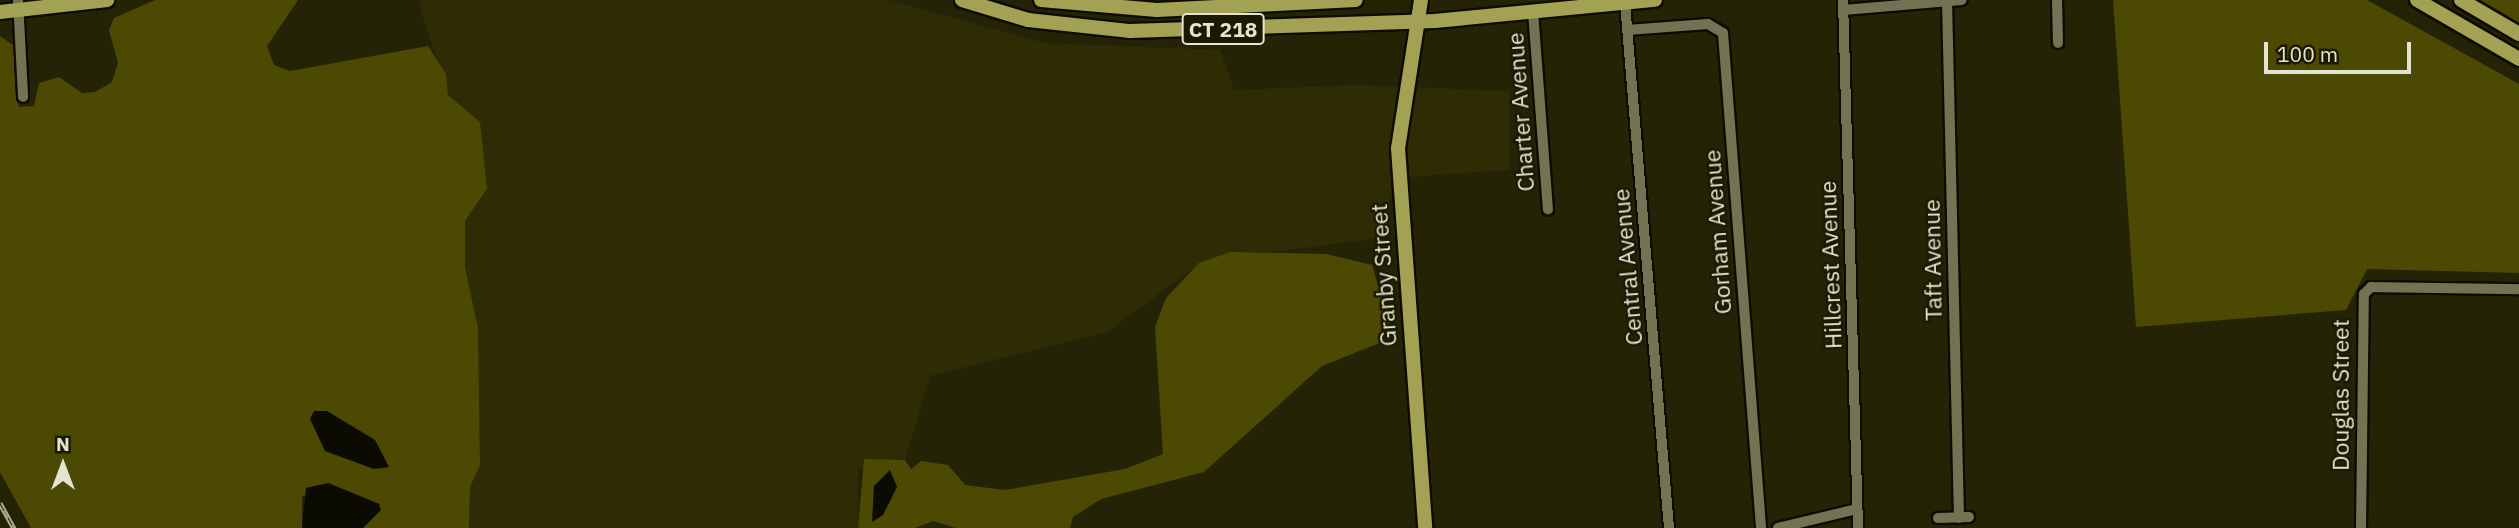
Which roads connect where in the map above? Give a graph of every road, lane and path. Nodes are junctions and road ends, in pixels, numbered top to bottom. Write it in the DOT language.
graph roads {
  1 [pos="107,0"];
  2 [pos="962,0"];
  3 [pos="1032,0"];
  4 [pos="1041,0"];
  5 [pos="1340,0"];
  6 [pos="1356,0"];
  7 [pos="1421,0"];
  8 [pos="1655,0"];
  9 [pos="1962,0"];
  10 [pos="2057,0"];
  11 [pos="2417,0"];
  12 [pos="2461,0"];
  13 [pos="1947,1"];
  14 [pos="1625,3"];
  15 [pos="1210,4"];
  16 [pos="1843,5"];
  17 [pos="19,6"];
  18 [pos="1533,11"];
  19 [pos="0,12"];
  20 [pos="1028,20"];
  21 [pos="1419,21"];
  22 [pos="1627,30"];
  23 [pos="2519,34"];
  24 [pos="2058,43"];
  25 [pos="2519,59"];
  26 [pos="23,97"];
  27 [pos="1548,209"];
  28 [pos="2519,289"];
  29 [pos="1857,509"];
  30 [pos="1938,518"];
  31 [pos="1425,528"];
  32 [pos="1669,528"];
  33 [pos="1760,528"];
  34 [pos="1778,528"];
  35 [pos="1858,528"];
  36 [pos="2361,528"];
  1 -- 17 [label="main road"];
  2 -- 20 [label="main road, CT 218"];
  3 -- 20 [label="main road"];
  4 -- 15 [label="main road, CT 218"];
  5 -- 6 [label="main road, CT 218"];
  5 -- 15 [label="main road, CT 218"];
  7 -- 21 [label="main road, Granby Street"];
  8 -- 14 [label="main road, CT 218"];
  9 -- 13 [label="street"];
  10 -- 24 [label="street"];
  11 -- 25 [label="main road"];
  12 -- 23 [label="main road"];
  13 -- 16 [label="street"];
  13 -- 30 [label="street, Taft Avenue"];
  14 -- 18 [label="main road, CT 218"];
  14 -- 22 [label="street, Central Avenue"];
  16 -- 29 [label="street, Hillcrest Avenue"];
  17 -- 19 [label="main road"];
  17 -- 26 [label="street"];
  18 -- 21 [label="main road, CT 218"];
  18 -- 27 [label="street, Charter Avenue"];
  20 -- 21 [label="main road, CT 218"];
  21 -- 31 [label="main road, Granby Street"];
  22 -- 32 [label="street, Central Avenue"];
  22 -- 33 [label="street, Gorham Avenue"];
  28 -- 36 [label="street, Douglas Street"];
  29 -- 34 [label="street"];
  29 -- 35 [label="street, Hillcrest Avenue"];
}
